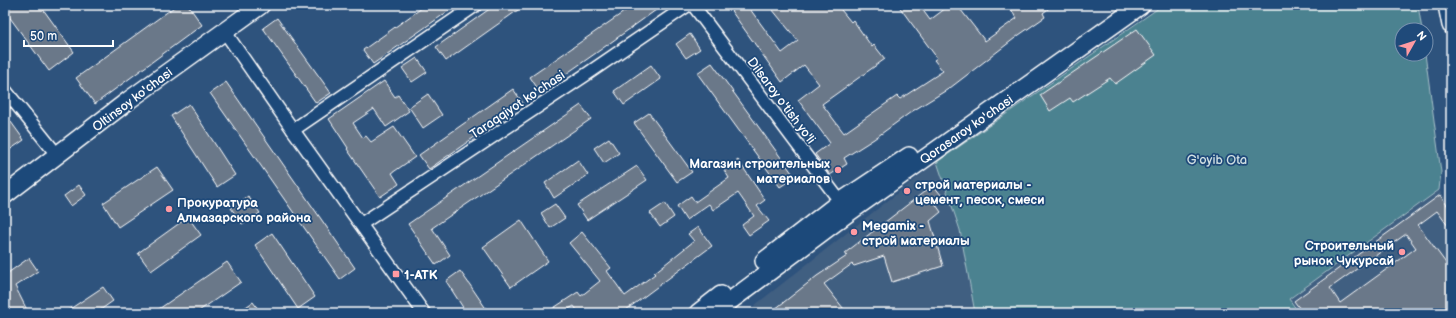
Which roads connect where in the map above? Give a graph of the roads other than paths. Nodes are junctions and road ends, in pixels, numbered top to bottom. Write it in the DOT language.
graph roads {
  1 [pos="261,5"];
  2 [pos="476,5"];
  3 [pos="688,5"];
  4 [pos="694,5"];
  5 [pos="1123,5"];
  6 [pos="1141,5"];
  7 [pos="1447,5"];
  8 [pos="1451,25"];
  9 [pos="225,32"];
  10 [pos="5,90"];
  11 [pos="293,130"];
  12 [pos="58,156"];
  13 [pos="5,195"];
  14 [pos="844,207"];
  15 [pos="361,224"];
  16 [pos="424,313"];
  17 [pos="698,313"];
  18 [pos="714,313"];
  1 -- 9 [label="main road, Oltinsoy ko'chasi"];
  2 -- 11 [label="street"];
  3 -- 15 [label="street, Taraqqiyot ko'chasi"];
  4 -- 14 [label="street, Dilsaroy o'tish yo'li"];
  5 -- 14 [label="main road, Qorasaroy ko'chasi"];
  6 -- 14 [label="main road, Qorasaroy ko'chasi"];
  7 -- 8 [label="main road"];
  9 -- 11 [label="street"];
  9 -- 12 [label="main road, Oltinsoy ko'chasi"];
  10 -- 12 [label="street"];
  11 -- 15 [label="street"];
  12 -- 13 [label="main road, Oltinsoy ko'chasi"];
  14 -- 17 [label="main road, Qorasaroy ko'chasi"];
  14 -- 18 [label="main road, Qorasaroy ko'chasi"];
  15 -- 16 [label="street"];
}
